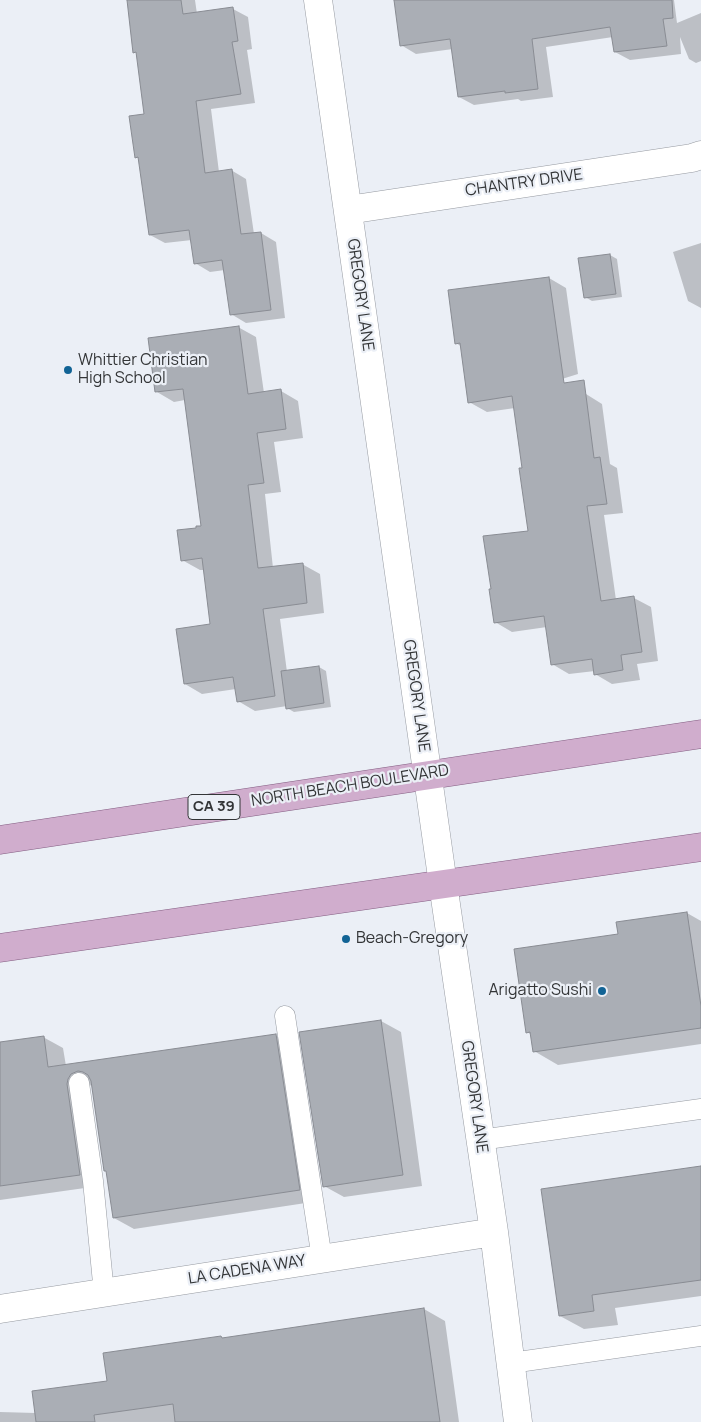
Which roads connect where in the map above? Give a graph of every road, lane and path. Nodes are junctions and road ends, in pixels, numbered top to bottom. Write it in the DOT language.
graph roads {
  1 [pos="318,0"];
  2 [pos="701,156"];
  3 [pos="348,210"];
  4 [pos="701,734"];
  5 [pos="428,774"];
  6 [pos="0,840"];
  7 [pos="701,847"];
  8 [pos="443,884"];
  9 [pos="0,948"];
  10 [pos="285,1016"];
  11 [pos="79,1083"];
  12 [pos="701,1109"];
  13 [pos="480,1140"];
  14 [pos="494,1232"];
  15 [pos="322,1259"];
  16 [pos="104,1293"];
  17 [pos="0,1309"];
  18 [pos="701,1336"];
  19 [pos="511,1363"];
  20 [pos="518,1422"];
  1 -- 3 [label="street, GREGORY LANE"];
  2 -- 3 [label="street, CHANTRY DRIVE"];
  3 -- 5 [label="street, GREGORY LANE"];
  4 -- 5 [label="main road, NORTH BEACH BOULEVARD / CA 39"];
  5 -- 6 [label="main road, NORTH BEACH BOULEVARD / CA 39"];
  5 -- 8 [label="street, GREGORY LANE"];
  7 -- 8 [label="main road"];
  8 -- 9 [label="main road"];
  8 -- 13 [label="street, GREGORY LANE"];
  10 -- 15 [label="lane"];
  11 -- 16 [label="lane"];
  12 -- 13 [label="lane"];
  13 -- 14 [label="street, GREGORY LANE"];
  14 -- 15 [label="street, LA CADENA WAY"];
  14 -- 19 [label="street, GREGORY LANE"];
  15 -- 16 [label="street, LA CADENA WAY"];
  16 -- 17 [label="street, LA CADENA WAY"];
  18 -- 19 [label="lane"];
  19 -- 20 [label="street, GREGORY LANE"];
}
